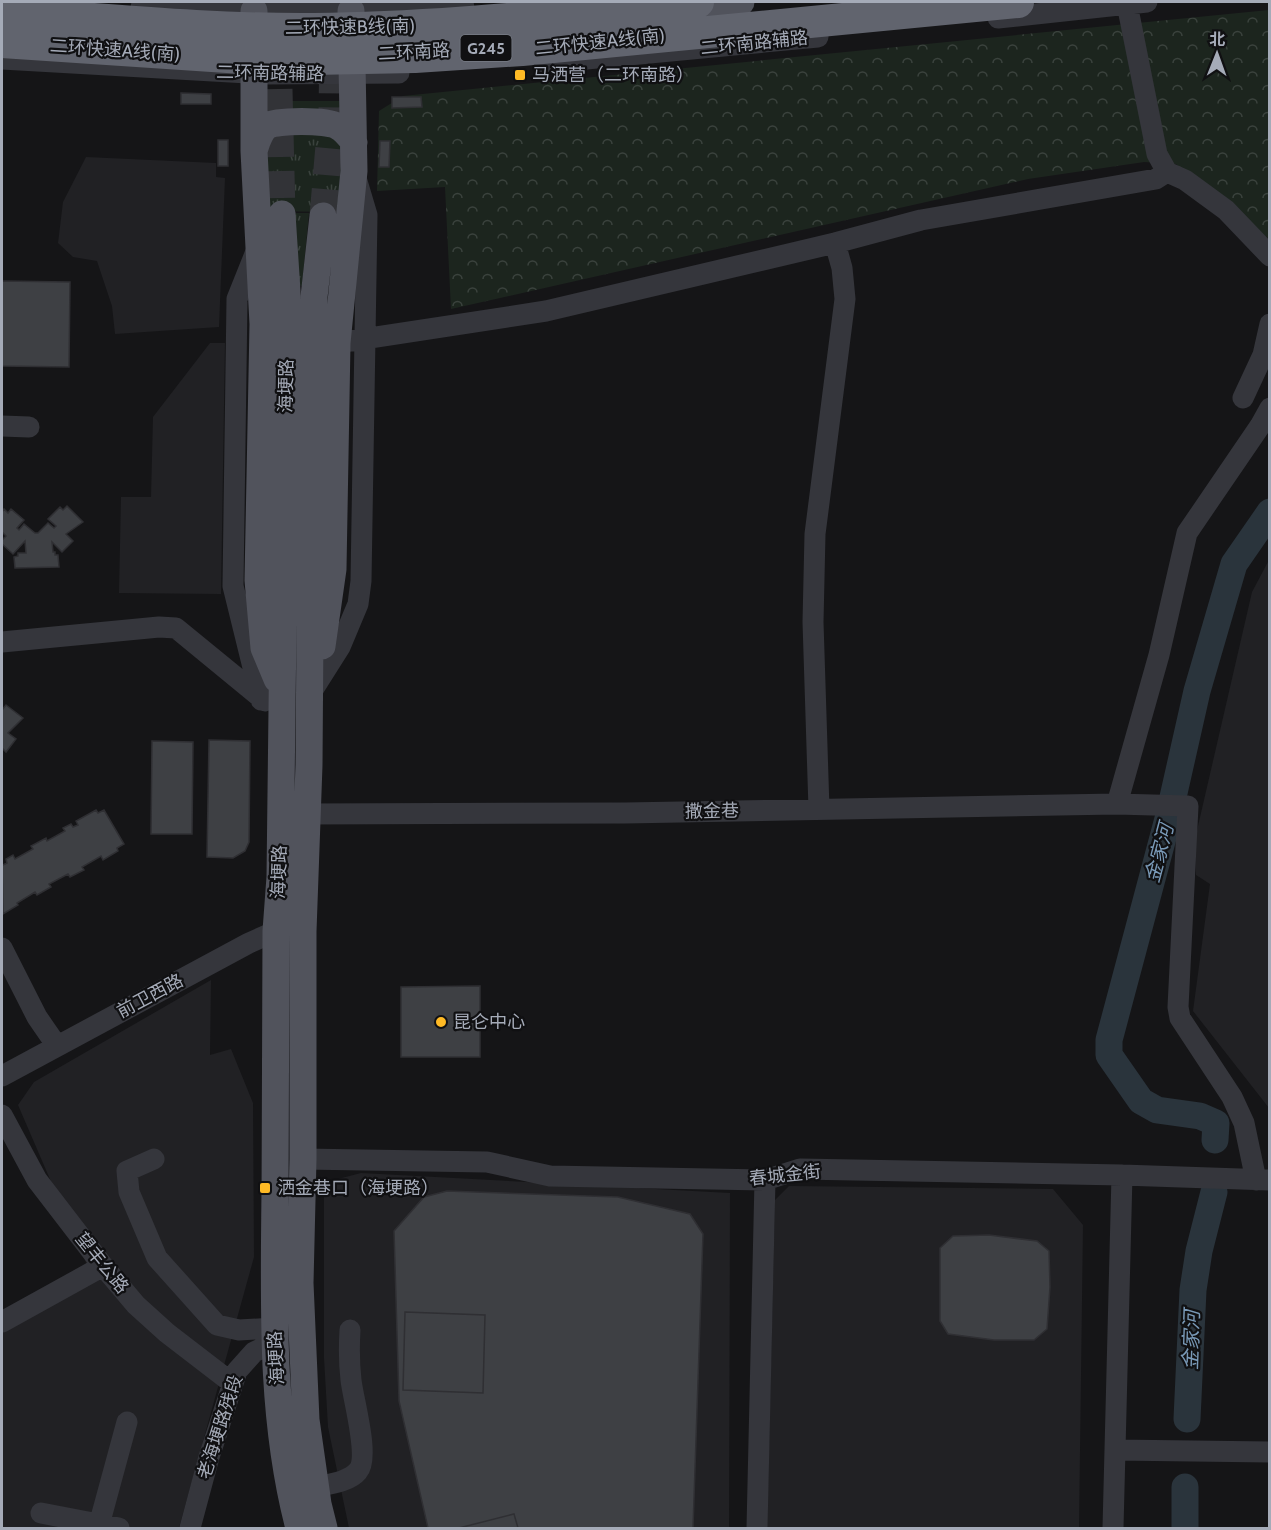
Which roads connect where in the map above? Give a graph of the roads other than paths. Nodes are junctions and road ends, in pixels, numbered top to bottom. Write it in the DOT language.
graph roads {
  1 [pos="32,2"];
  2 [pos="569,2"];
  3 [pos="698,2"];
  4 [pos="741,2"];
  5 [pos="969,2"];
  6 [pos="1018,2"];
  7 [pos="1137,3"];
  8 [pos="2,14"];
  9 [pos="2,38"];
  10 [pos="2,42"];
  11 [pos="254,42"];
  12 [pos="351,43"];
  13 [pos="2,59"];
  14 [pos="354,142"];
  15 [pos="254,151"];
  16 [pos="354,171"];
  17 [pos="1167,172"];
  18 [pos="282,214"];
  19 [pos="323,216"];
  20 [pos="835,243"];
  21 [pos="1269,256"];
  22 [pos="1269,324"];
  23 [pos="366,340"];
  24 [pos="337,343"];
  25 [pos="1244,398"];
  26 [pos="1265,417"];
  27 [pos="2,426"];
  28 [pos="29,427"];
  29 [pos="2,642"];
  30 [pos="284,700"];
  31 [pos="1117,804"];
  32 [pos="819,809"];
  33 [pos="308,814"];
  34 [pos="276,931"];
  35 [pos="303,931"];
  36 [pos="2,948"];
  37 [pos="57,1046"];
  38 [pos="2,1074"];
  39 [pos="2,1115"];
  40 [pos="154,1159"];
  41 [pos="303,1159"];
  42 [pos="1122,1175"];
  43 [pos="765,1180"];
  44 [pos="1263,1180"];
  45 [pos="102,1266"];
  46 [pos="2,1322"];
  47 [pos="350,1330"];
  48 [pos="274,1336"];
  49 [pos="232,1383"];
  50 [pos="127,1422"];
  51 [pos="1115,1450"];
  52 [pos="1269,1452"];
  53 [pos="315,1487"];
  54 [pos="41,1514"];
  55 [pos="109,1526"];
  56 [pos="190,1528"];
  57 [pos="299,1528"];
  58 [pos="324,1528"];
  59 [pos="757,1528"];
  60 [pos="1113,1528"];
  1 -- 11 [label="street, 二环南路辅路"];
  2 -- 12 [label="street, 二环南路辅路"];
  3 -- 8 [label="highway, 二环快速B线(南), bridge"];
  4 -- 12 [label="main road, 二环南路 / G245"];
  5 -- 12 [label="main road, 二环南路 / G245"];
  6 -- 10 [label="highway, 二环快速A线(南), bridge"];
  7 -- 12 [label="street, 二环南路辅路"];
  7 -- 17 [label="street"];
  8 -- 11 [label="main road, 二环南路 / G245"];
  9 -- 11 [label="main road, 二环南路 / G245"];
  11 -- 12 [label="main road, 二环南路 / G245"];
  11 -- 12 [label="street, 二环南路辅路"];
  11 -- 13 [label="street, 二环南路辅路"];
  11 -- 15 [label="main road"];
  12 -- 14 [label="main road"];
  14 -- 15 [label="main road"];
  14 -- 16 [label="main road"];
  15 -- 30 [label="main road"];
  16 -- 23 [label="street"];
  16 -- 24 [label="main road"];
  17 -- 20 [label="street"];
  17 -- 21 [label="street"];
  18 -- 30 [label="main road, 海埂路"];
  19 -- 30 [label="main road, 海埂路"];
  20 -- 23 [label="street"];
  20 -- 32 [label="street"];
  22 -- 25 [label="street"];
  23 -- 24 [label="street"];
  23 -- 30 [label="street"];
  24 -- 30 [label="main road"];
  26 -- 31 [label="street"];
  27 -- 28 [label="street"];
  29 -- 30 [label="street"];
  30 -- 33 [label="main road, 海埂路"];
  30 -- 34 [label="main road, 海埂路"];
  31 -- 32 [label="street, 撒金巷"];
  31 -- 44 [label="street, 撒金巷"];
  32 -- 33 [label="street, 撒金巷"];
  33 -- 35 [label="main road, 海埂路"];
  34 -- 35 [label="street, 前卫西路"];
  34 -- 37 [label="street, 前卫西路"];
  34 -- 48 [label="main road, 海埂路"];
  35 -- 41 [label="main road, 海埂路"];
  36 -- 37 [label="street"];
  37 -- 38 [label="street, 前卫西路"];
  39 -- 45 [label="street, 望丰公路"];
  40 -- 48 [label="street"];
  41 -- 43 [label="street, 春城金街"];
  41 -- 53 [label="main road, 海埂路"];
  42 -- 43 [label="street, 春城金街"];
  42 -- 44 [label="street, 春城金街"];
  42 -- 51 [label="street"];
  43 -- 59 [label="street"];
  45 -- 46 [label="street"];
  45 -- 49 [label="street, 望丰公路"];
  47 -- 53 [label="street"];
  48 -- 49 [label="street, 老海埂路残段"];
  48 -- 57 [label="main road, 海埂路"];
  49 -- 56 [label="street, 老海埂路残段"];
  50 -- 55 [label="street"];
  51 -- 52 [label="street"];
  51 -- 60 [label="street"];
  53 -- 58 [label="main road, 海埂路"];
  54 -- 55 [label="street"];
}
